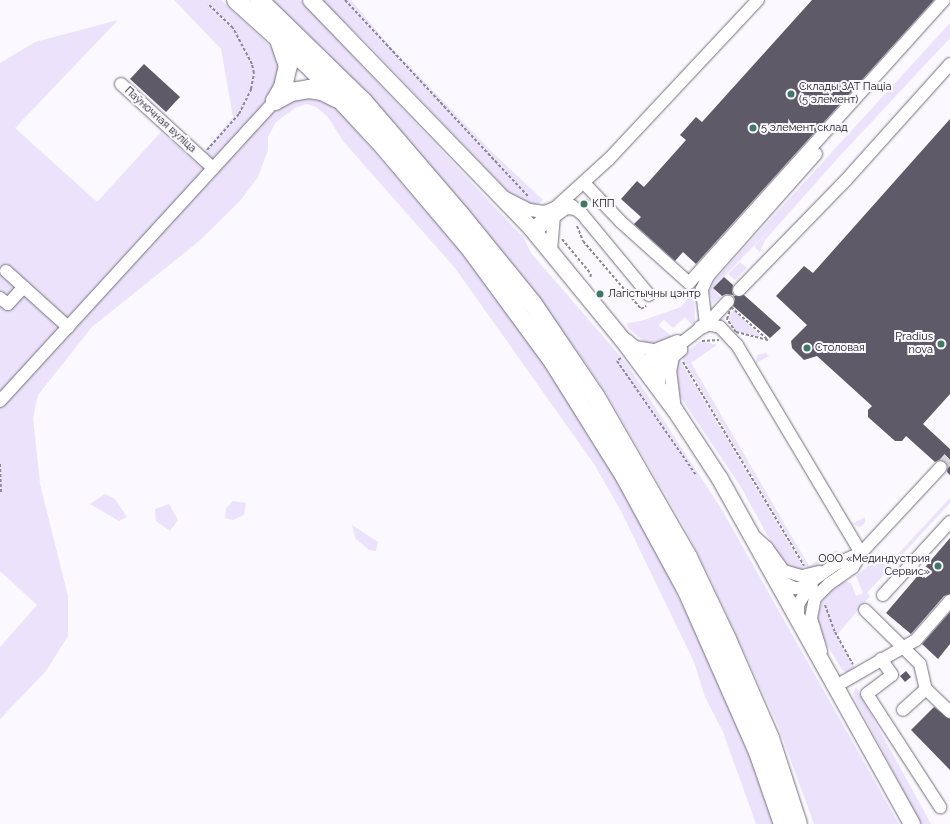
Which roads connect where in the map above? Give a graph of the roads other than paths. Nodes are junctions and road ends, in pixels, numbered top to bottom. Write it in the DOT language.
graph roads {
  1 [pos="236,0"];
  2 [pos="259,0"];
  3 [pos="311,0"];
  4 [pos="758,0"];
  5 [pos="944,0"];
  6 [pos="950,5"];
  7 [pos="279,38"];
  8 [pos="950,64"];
  9 [pos="121,84"];
  10 [pos="341,100"];
  11 [pos="275,101"];
  12 [pos="213,168"];
  13 [pos="584,183"];
  14 [pos="499,194"];
  15 [pos="554,213"];
  16 [pos="532,229"];
  17 [pos="551,250"];
  18 [pos="6,271"];
  19 [pos="24,287"];
  20 [pos="739,290"];
  21 [pos="0,298"];
  22 [pos="650,298"];
  23 [pos="730,304"];
  24 [pos="706,324"];
  25 [pos="68,327"];
  26 [pos="616,330"];
  27 [pos="679,352"];
  28 [pos="630,358"];
  29 [pos="659,388"];
  30 [pos="0,401"];
  31 [pos="675,410"];
  32 [pos="941,467"];
  33 [pos="950,522"];
  34 [pos="752,536"];
  35 [pos="861,553"];
  36 [pos="831,568"];
  37 [pos="777,580"];
  38 [pos="828,584"];
  39 [pos="806,588"];
  40 [pos="883,595"];
  41 [pos="950,601"];
  42 [pos="865,610"];
  43 [pos="798,618"];
  44 [pos="903,647"];
  45 [pos="821,658"];
  46 [pos="881,659"];
  47 [pos="836,686"];
  48 [pos="926,689"];
  49 [pos="903,710"];
  50 [pos="950,712"];
  51 [pos="940,807"];
  52 [pos="783,824"];
  53 [pos="798,824"];
  54 [pos="912,824"];
  1 -- 7 [label="highway"];
  2 -- 53 [label="highway"];
  3 -- 14 [label="main road"];
  4 -- 13 [label="street"];
  5 -- 13 [label="street"];
  6 -- 24 [label="street"];
  7 -- 10 [label="highway"];
  7 -- 11 [label="highway"];
  8 -- 20 [label="street"];
  9 -- 12 [label="street, Паўночная вуліца"];
  10 -- 11 [label="highway"];
  10 -- 52 [label="highway"];
  11 -- 12 [label="street"];
  12 -- 25 [label="street"];
  13 -- 15 [label="street"];
  14 -- 15 [label="street"];
  14 -- 16 [label="main road"];
  15 -- 16 [label="street"];
  15 -- 17 [label="street"];
  15 -- 22 [label="street"];
  16 -- 17 [label="main road"];
  17 -- 26 [label="main road"];
  18 -- 19 [label="street"];
  19 -- 21 [label="street"];
  19 -- 25 [label="street"];
  23 -- 24 [label="street"];
  24 -- 26 [label="street"];
  24 -- 27 [label="street"];
  24 -- 31 [label="street"];
  24 -- 35 [label="street"];
  25 -- 30 [label="street"];
  26 -- 28 [label="main road"];
  27 -- 28 [label="street"];
  27 -- 29 [label="street"];
  28 -- 29 [label="main road"];
  29 -- 31 [label="main road"];
  31 -- 34 [label="main road"];
  32 -- 35 [label="street"];
  33 -- 40 [label="street"];
  34 -- 36 [label="street"];
  34 -- 37 [label="main road"];
  35 -- 36 [label="street"];
  35 -- 38 [label="street"];
  36 -- 39 [label="street"];
  37 -- 39 [label="street"];
  37 -- 43 [label="main road"];
  38 -- 39 [label="street"];
  38 -- 45 [label="street"];
  39 -- 43 [label="street"];
  41 -- 44 [label="street"];
  42 -- 44 [label="street"];
  43 -- 45 [label="main road"];
  44 -- 46 [label="street"];
  44 -- 48 [label="street"];
  45 -- 47 [label="main road"];
  46 -- 47 [label="street"];
  46 -- 51 [label="street"];
  47 -- 54 [label="main road"];
  48 -- 49 [label="street"];
  48 -- 50 [label="street"];
}
